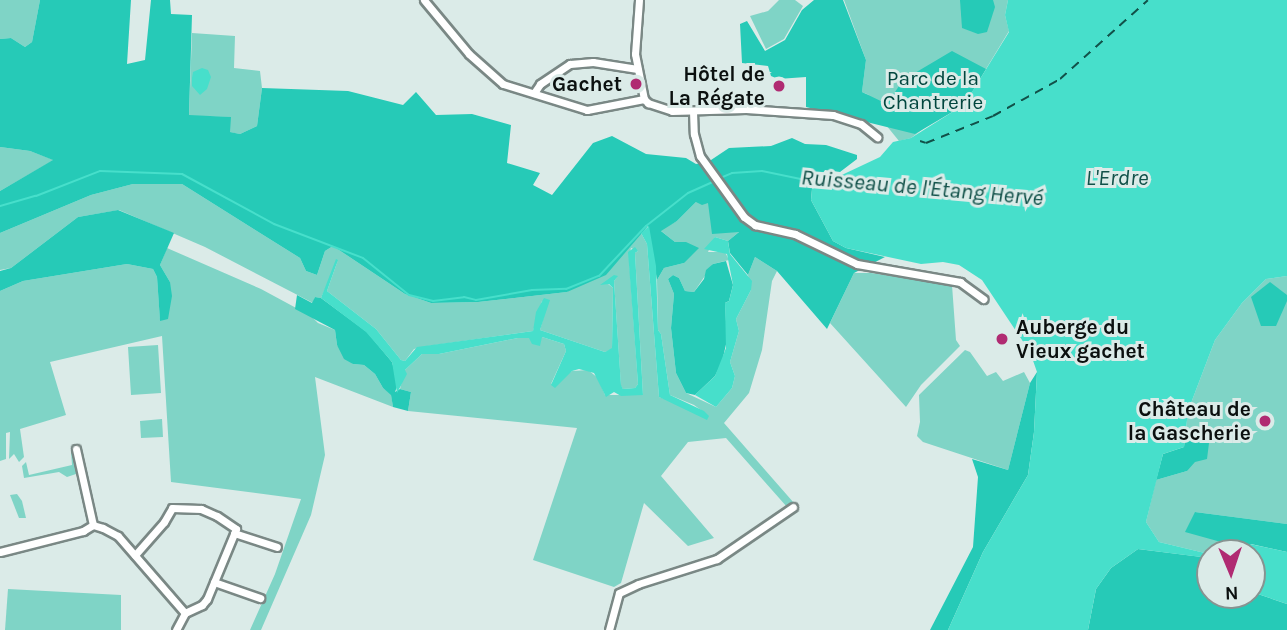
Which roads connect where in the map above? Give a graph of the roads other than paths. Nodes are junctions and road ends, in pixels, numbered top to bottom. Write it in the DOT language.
graph roads {
  1 [pos="424,0"];
  2 [pos="639,0"];
  3 [pos="637,69"];
  4 [pos="534,93"];
  5 [pos="644,99"];
  6 [pos="693,111"];
  7 [pos="877,137"];
  8 [pos="983,299"];
  9 [pos="76,449"];
  10 [pos="793,507"];
  11 [pos="93,525"];
  12 [pos="234,533"];
  13 [pos="277,547"];
  14 [pos="0,552"];
  15 [pos="135,555"];
  16 [pos="214,582"];
  17 [pos="260,598"];
  18 [pos="185,613"];
  19 [pos="176,630"];
  20 [pos="609,630"];
  1 -- 4 [label="street"];
  2 -- 3 [label="street"];
  3 -- 4 [label="street"];
  3 -- 5 [label="street"];
  4 -- 5 [label="street"];
  5 -- 6 [label="street"];
  6 -- 7 [label="street"];
  6 -- 8 [label="street"];
  9 -- 11 [label="street"];
  10 -- 20 [label="street"];
  11 -- 14 [label="street"];
  11 -- 15 [label="street"];
  12 -- 13 [label="street"];
  12 -- 15 [label="street"];
  12 -- 16 [label="street"];
  15 -- 18 [label="street"];
  16 -- 17 [label="street"];
  16 -- 18 [label="street"];
  18 -- 19 [label="street"];
}
